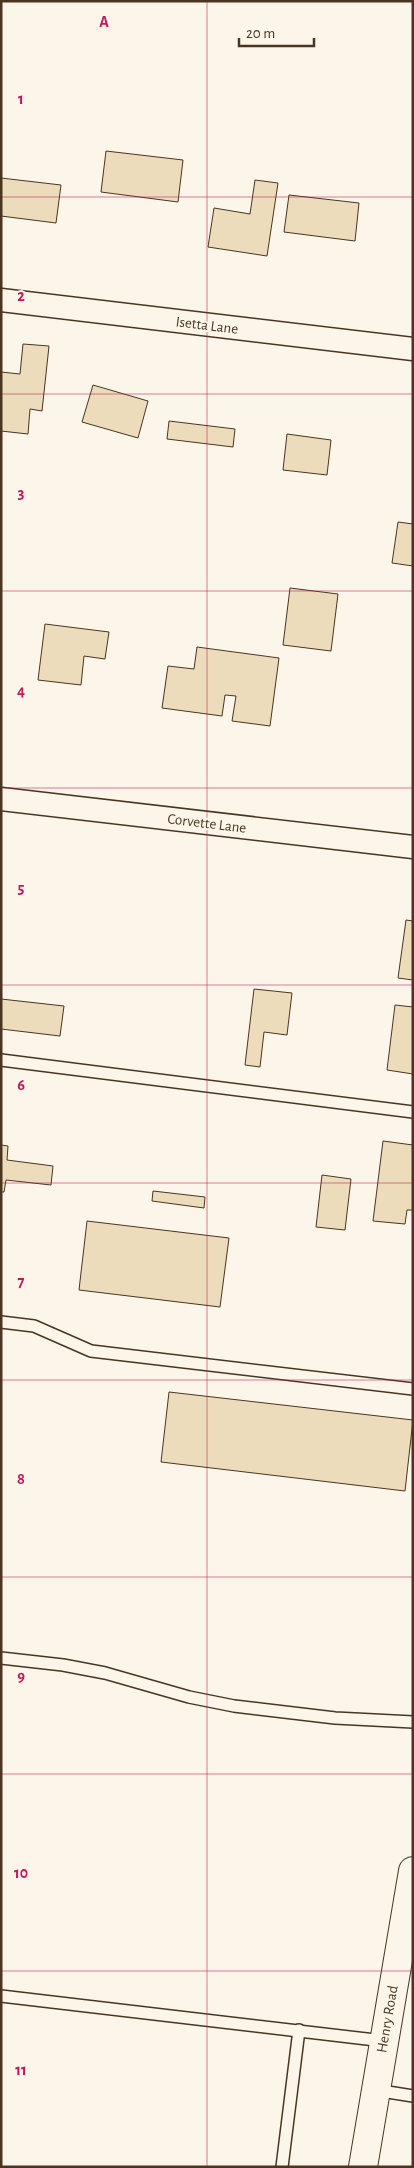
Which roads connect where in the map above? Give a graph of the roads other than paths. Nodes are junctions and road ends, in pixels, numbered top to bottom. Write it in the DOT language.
graph roads {
  1 [pos="1,300"];
  2 [pos="413,349"];
  3 [pos="1,800"];
  4 [pos="413,847"];
  5 [pos="1,1060"];
  6 [pos="413,1112"];
  7 [pos="1,1322"];
  8 [pos="413,1390"];
  9 [pos="1,1658"];
  10 [pos="413,1722"];
  11 [pos="413,1871"];
  12 [pos="1,1996"];
  13 [pos="298,2030"];
  14 [pos="384,2041"];
  15 [pos="375,2090"];
  16 [pos="413,2096"];
  17 [pos="282,2167"];
  18 [pos="363,2167"];
  1 -- 2 [label="street, Isetta Lane"];
  3 -- 4 [label="street, Corvette Lane"];
  5 -- 6 [label="lane"];
  7 -- 8 [label="lane"];
  9 -- 10 [label="lane"];
  11 -- 14 [label="street, Henry Road"];
  12 -- 13 [label="lane"];
  13 -- 14 [label="lane"];
  13 -- 17 [label="lane"];
  14 -- 15 [label="street, Henry Road"];
  15 -- 16 [label="lane"];
  15 -- 18 [label="street, Henry Road"];
}
